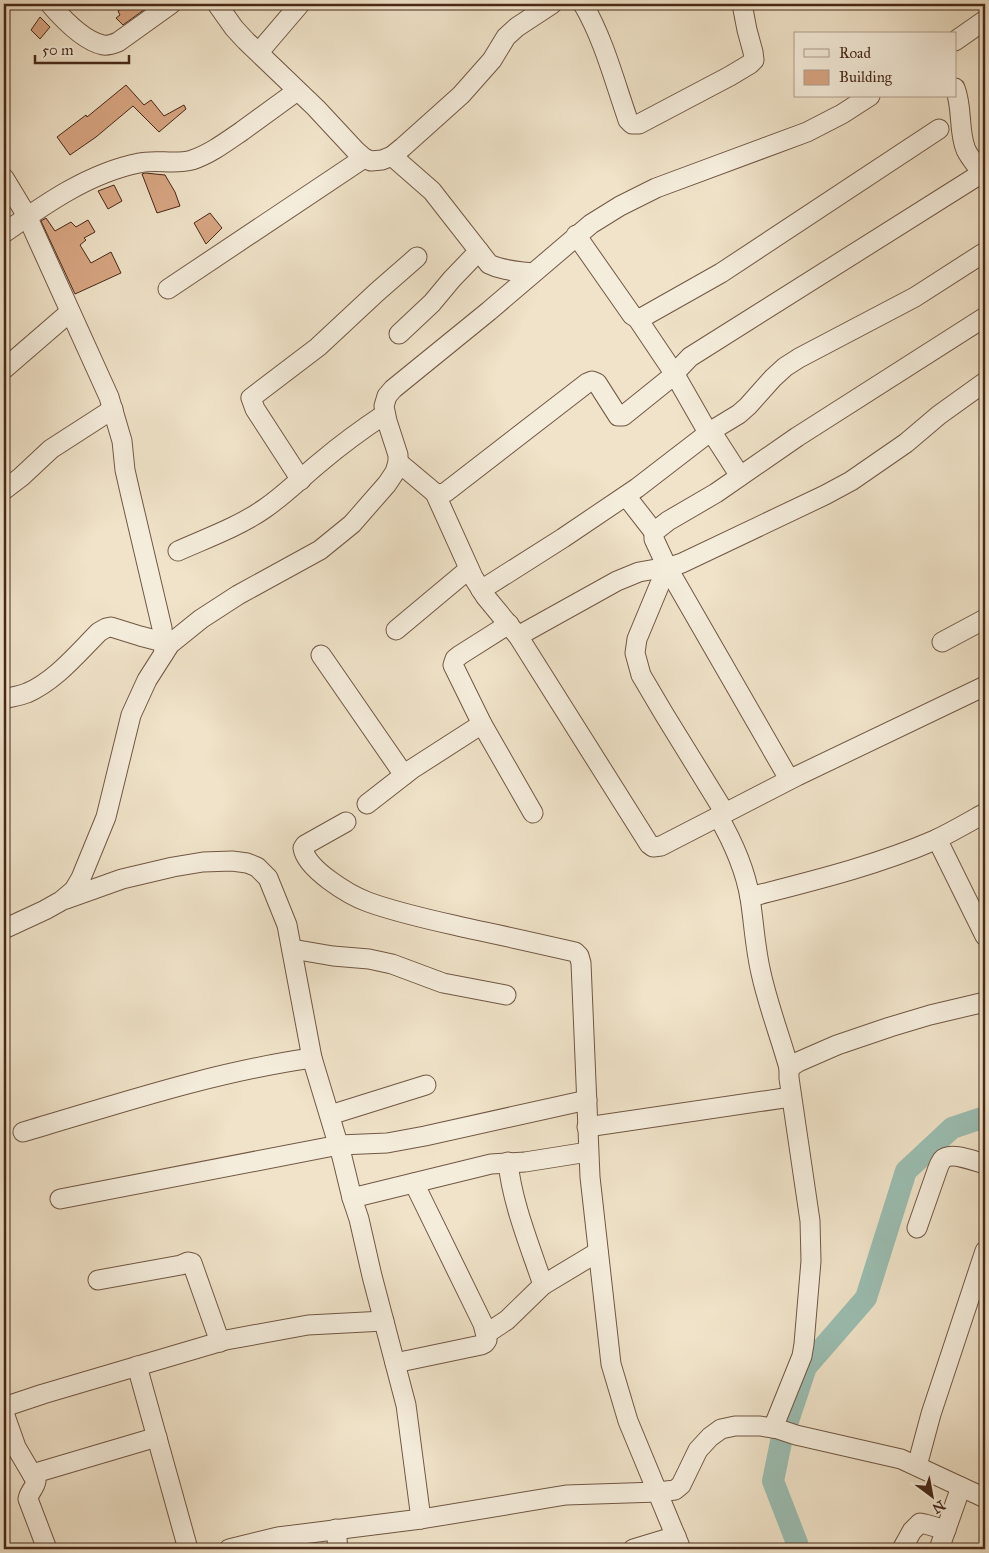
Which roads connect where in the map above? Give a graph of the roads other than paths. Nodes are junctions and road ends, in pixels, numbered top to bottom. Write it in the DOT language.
graph roads {
  1 [pos="50,4"];
  2 [pos="171,4"];
  3 [pos="217,4"];
  4 [pos="300,4"];
  5 [pos="552,4"];
  6 [pos="584,4"];
  7 [pos="742,4"];
  8 [pos="985,20"];
  9 [pos="956,40"];
  10 [pos="259,52"];
  11 [pos="956,90"];
  12 [pos="297,91"];
  13 [pos="867,98"];
  14 [pos="939,129"];
  15 [pos="392,156"];
  16 [pos="364,158"];
  17 [pos="984,173"];
  18 [pos="4,178"];
  19 [pos="27,216"];
  20 [pos="4,233"];
  21 [pos="576,235"];
  22 [pos="479,251"];
  23 [pos="985,252"];
  24 [pos="418,257"];
  25 [pos="532,273"];
  26 [pos="168,289"];
  27 [pos="70,312"];
  28 [pos="985,317"];
  29 [pos="637,318"];
  30 [pos="399,334"];
  31 [pos="4,369"];
  32 [pos="674,373"];
  33 [pos="985,382"];
  34 [pos="113,409"];
  35 [pos="385,414"];
  36 [pos="711,430"];
  37 [pos="398,462"];
  38 [pos="740,476"];
  39 [pos="301,480"];
  40 [pos="4,490"];
  41 [pos="435,493"];
  42 [pos="626,496"];
  43 [pos="654,532"];
  44 [pos="178,550"];
  45 [pos="667,567"];
  46 [pos="469,569"];
  47 [pos="481,590"];
  48 [pos="985,619"];
  49 [pos="396,630"];
  50 [pos="513,630"];
  51 [pos="942,642"];
  52 [pos="166,646"];
  53 [pos="321,655"];
  54 [pos="985,686"];
  55 [pos="4,700"];
  56 [pos="482,724"];
  57 [pos="404,775"];
  58 [pos="789,780"];
  59 [pos="367,804"];
  60 [pos="533,813"];
  61 [pos="985,813"];
  62 [pos="722,814"];
  63 [pos="346,822"];
  64 [pos="936,839"];
  65 [pos="750,897"];
  66 [pos="61,901"];
  67 [pos="4,929"];
  68 [pos="985,936"];
  69 [pos="292,948"];
  70 [pos="506,996"];
  71 [pos="985,1002"];
  72 [pos="312,1058"];
  73 [pos="789,1068"];
  74 [pos="426,1085"];
  75 [pos="791,1097"];
  76 [pos="587,1100"];
  77 [pos="330,1115"];
  78 [pos="588,1127"];
  79 [pos="22,1132"];
  80 [pos="339,1145"];
  81 [pos="588,1152"];
  82 [pos="508,1162"];
  83 [pos="985,1164"];
  84 [pos="414,1182"];
  85 [pos="60,1198"];
  86 [pos="352,1198"];
  87 [pos="918,1228"];
  88 [pos="985,1251"];
  89 [pos="598,1252"];
  90 [pos="98,1280"];
  91 [pos="543,1286"];
  92 [pos="384,1321"];
  93 [pos="486,1334"];
  94 [pos="220,1342"];
  95 [pos="395,1363"];
  96 [pos="137,1366"];
  97 [pos="4,1407"];
  98 [pos="4,1413"];
  99 [pos="775,1429"];
  100 [pos="157,1437"];
  101 [pos="916,1466"];
  102 [pos="32,1474"];
  103 [pos="961,1487"];
  104 [pos="658,1492"];
  105 [pos="985,1498"];
  106 [pos="421,1519"];
  107 [pos="336,1530"];
  108 [pos="946,1530"];
  109 [pos="679,1543"];
  110 [pos="47,1549"];
  111 [pos="188,1549"];
  112 [pos="229,1549"];
  113 [pos="338,1549"];
  114 [pos="634,1549"];
  115 [pos="902,1549"];
  116 [pos="939,1549"];
  1 -- 2 [label="street"];
  3 -- 10 [label="street"];
  4 -- 10 [label="street"];
  5 -- 15 [label="street"];
  6 -- 7 [label="street"];
  8 -- 9 [label="street"];
  10 -- 12 [label="street"];
  11 -- 17 [label="street"];
  12 -- 16 [label="street"];
  12 -- 19 [label="street"];
  13 -- 21 [label="street"];
  14 -- 29 [label="street"];
  15 -- 16 [label="street"];
  15 -- 22 [label="street"];
  16 -- 26 [label="street"];
  17 -- 32 [label="street"];
  18 -- 19 [label="street"];
  19 -- 20 [label="street"];
  19 -- 27 [label="street"];
  21 -- 25 [label="street"];
  21 -- 29 [label="street"];
  22 -- 25 [label="street"];
  22 -- 30 [label="street"];
  23 -- 36 [label="street"];
  24 -- 39 [label="street"];
  25 -- 35 [label="street"];
  27 -- 31 [label="street"];
  27 -- 34 [label="street"];
  28 -- 38 [label="street"];
  29 -- 32 [label="street"];
  32 -- 36 [label="street"];
  32 -- 41 [label="street"];
  33 -- 45 [label="street"];
  34 -- 40 [label="street"];
  34 -- 52 [label="street"];
  35 -- 37 [label="street"];
  35 -- 39 [label="street"];
  36 -- 38 [label="street"];
  36 -- 42 [label="street"];
  37 -- 41 [label="street"];
  37 -- 52 [label="street"];
  38 -- 43 [label="street"];
  39 -- 44 [label="street"];
  41 -- 46 [label="street"];
  42 -- 43 [label="street"];
  42 -- 47 [label="street"];
  43 -- 45 [label="street"];
  45 -- 50 [label="street"];
  45 -- 58 [label="street"];
  45 -- 62 [label="street"];
  46 -- 47 [label="street"];
  46 -- 49 [label="street"];
  47 -- 50 [label="street"];
  48 -- 51 [label="street"];
  50 -- 56 [label="street"];
  50 -- 62 [label="street"];
  52 -- 55 [label="street"];
  52 -- 66 [label="street"];
  53 -- 57 [label="street"];
  54 -- 58 [label="street"];
  56 -- 57 [label="street"];
  56 -- 60 [label="street"];
  57 -- 59 [label="street"];
  58 -- 62 [label="street"];
  61 -- 64 [label="street"];
  62 -- 65 [label="street"];
  63 -- 76 [label="street"];
  64 -- 65 [label="street"];
  64 -- 68 [label="street"];
  65 -- 73 [label="street"];
  66 -- 67 [label="street"];
  66 -- 69 [label="street"];
  69 -- 70 [label="street"];
  69 -- 72 [label="street"];
  71 -- 73 [label="street"];
  72 -- 77 [label="street"];
  72 -- 79 [label="street"];
  73 -- 75 [label="street"];
  74 -- 77 [label="street"];
  75 -- 78 [label="street"];
  75 -- 99 [label="street"];
  76 -- 78 [label="street"];
  76 -- 80 [label="street"];
  77 -- 80 [label="street"];
  78 -- 81 [label="street"];
  80 -- 85 [label="street"];
  80 -- 86 [label="street"];
  81 -- 82 [label="street"];
  81 -- 89 [label="street"];
  82 -- 84 [label="street"];
  82 -- 91 [label="street"];
  83 -- 87 [label="street"];
  84 -- 86 [label="street"];
  84 -- 93 [label="street"];
  86 -- 92 [label="street"];
  88 -- 101 [label="street"];
  89 -- 91 [label="street"];
  89 -- 104 [label="street"];
  90 -- 94 [label="street"];
  91 -- 93 [label="street"];
  92 -- 94 [label="street"];
  92 -- 95 [label="street"];
  93 -- 95 [label="street"];
  94 -- 96 [label="street"];
  95 -- 106 [label="street"];
  96 -- 97 [label="street"];
  96 -- 100 [label="street"];
  98 -- 102 [label="street"];
  99 -- 101 [label="street"];
  99 -- 104 [label="street"];
  100 -- 102 [label="street"];
  100 -- 111 [label="street"];
  101 -- 103 [label="street"];
  102 -- 110 [label="street"];
  103 -- 105 [label="street"];
  103 -- 108 [label="street"];
  104 -- 106 [label="street"];
  104 -- 109 [label="street"];
  106 -- 107 [label="street"];
  107 -- 112 [label="street"];
  107 -- 113 [label="street"];
  108 -- 115 [label="street"];
  108 -- 116 [label="street"];
  109 -- 114 [label="street"];
}
